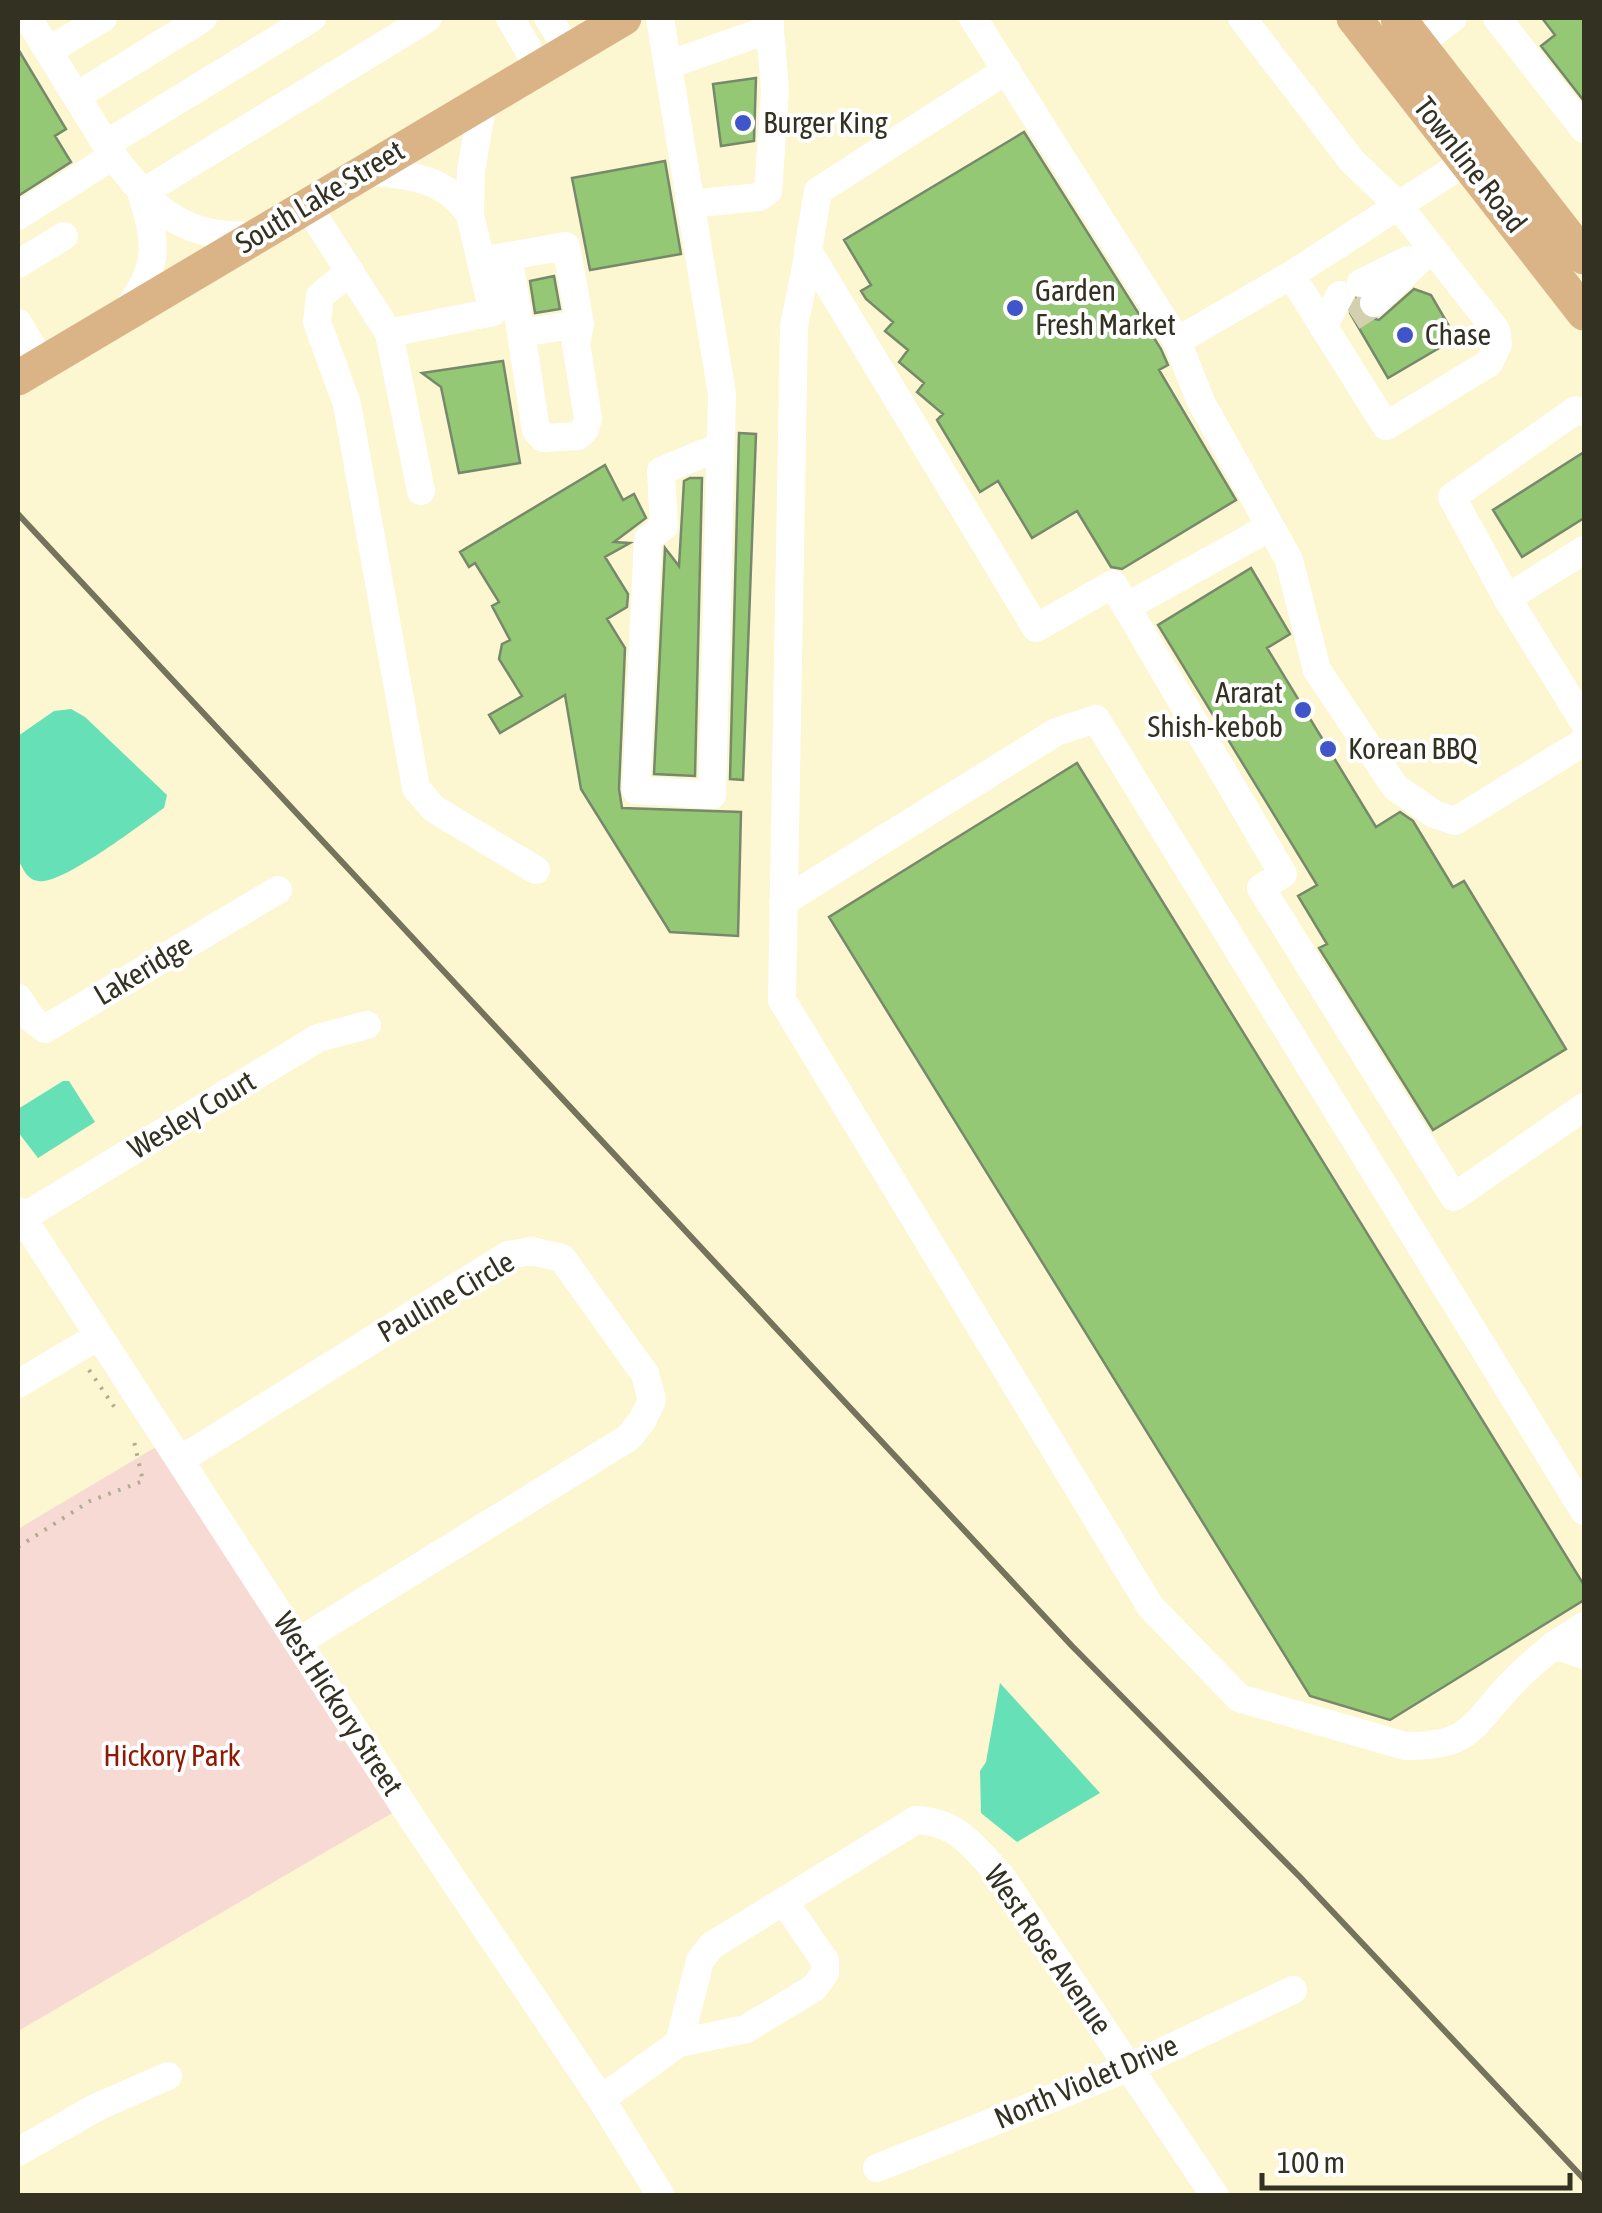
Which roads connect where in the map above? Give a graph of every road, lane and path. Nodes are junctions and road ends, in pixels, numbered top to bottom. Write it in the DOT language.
graph roads {
  1 [pos="28,18"];
  2 [pos="103,18"];
  3 [pos="203,18"];
  4 [pos="312,18"];
  5 [pos="428,18"];
  6 [pos="510,18"];
  7 [pos="548,18"];
  8 [pos="624,18"];
  9 [pos="660,18"];
  10 [pos="973,18"];
  11 [pos="1242,18"];
  12 [pos="1354,18"];
  13 [pos="1453,18"];
  14 [pos="1498,18"];
  15 [pos="770,23"];
  16 [pos="1409,30"];
  17 [pos="48,51"];
  18 [pos="554,60"];
  19 [pos="668,66"];
  20 [pos="1007,70"];
  21 [pos="77,96"];
  22 [pos="483,101"];
  23 [pos="1584,129"];
  24 [pos="110,150"];
  25 [pos="1481,152"];
  26 [pos="364,171"];
  27 [pos="142,194"];
  28 [pos="689,196"];
  29 [pos="308,205"];
  30 [pos="1398,205"];
  31 [pos="470,215"];
  32 [pos="18,216"];
  33 [pos="257,235"];
  34 [pos="64,236"];
  35 [pos="1432,248"];
  36 [pos="809,252"];
  37 [pos="1584,257"];
  38 [pos="494,258"];
  39 [pos="18,264"];
  40 [pos="350,271"];
  41 [pos="1291,275"];
  42 [pos="1584,313"];
  43 [pos="124,314"];
  44 [pos="18,323"];
  45 [pos="580,324"];
  46 [pos="1324,327"];
  47 [pos="389,333"];
  48 [pos="521,333"];
  49 [pos="1177,340"];
  50 [pos="30,371"];
  51 [pos="1584,412"];
  52 [pos="719,447"];
  53 [pos="421,491"];
  54 [pos="1270,527"];
  55 [pos="1584,550"];
  56 [pos="1508,598"];
  57 [pos="1126,607"];
  58 [pos="1584,722"];
  59 [pos="1584,742"];
  60 [pos="536,870"];
  61 [pos="278,890"];
  62 [pos="784,902"];
  63 [pos="18,998"];
  64 [pos="367,1025"];
  65 [pos="1584,1108"];
  66 [pos="20,1215"];
  67 [pos="86,1344"];
  68 [pos="18,1384"];
  69 [pos="121,1416"];
  70 [pos="132,1432"];
  71 [pos="180,1460"];
  72 [pos="1584,1511"];
  73 [pos="18,1547"];
  74 [pos="1584,1626"];
  75 [pos="298,1642"];
  76 [pos="1554,1644"];
  77 [pos="1584,1655"];
  78 [pos="784,1901"];
  79 [pos="1293,1990"];
  80 [pos="680,2042"];
  81 [pos="1130,2067"];
  82 [pos="168,2076"];
  83 [pos="601,2099"];
  84 [pos="18,2152"];
  85 [pos="877,2168"];
  86 [pos="661,2196"];
  87 [pos="1215,2196"];
  1 -- 17 [label="street"];
  2 -- 17 [label="street"];
  3 -- 21 [label="street"];
  4 -- 24 [label="street"];
  5 -- 27 [label="street"];
  6 -- 18 [label="street"];
  7 -- 18 [label="street"];
  8 -- 18 [label="main road, South Lake Street"];
  9 -- 19 [label="street"];
  10 -- 20 [label="street"];
  11 -- 30 [label="street"];
  12 -- 25 [label="main road, Townline Road"];
  13 -- 16 [label="street"];
  14 -- 23 [label="street"];
  15 -- 19 [label="street"];
  15 -- 28 [label="street"];
  16 -- 25 [label="main road, Townline Road"];
  17 -- 21 [label="street"];
  18 -- 22 [label="main road, South Lake Street"];
  19 -- 28 [label="street"];
  20 -- 36 [label="street"];
  20 -- 49 [label="street"];
  21 -- 24 [label="street"];
  22 -- 26 [label="main road, South Lake Street"];
  22 -- 31 [label="street"];
  24 -- 27 [label="street"];
  24 -- 32 [label="street"];
  25 -- 30 [label="street"];
  25 -- 37 [label="main road, Townline Road"];
  25 -- 42 [label="main road, Townline Road"];
  26 -- 29 [label="main road, South Lake Street"];
  26 -- 31 [label="street"];
  27 -- 33 [label="street"];
  27 -- 43 [label="street"];
  28 -- 52 [label="street"];
  29 -- 33 [label="main road, South Lake Street"];
  29 -- 40 [label="street"];
  30 -- 35 [label="street"];
  30 -- 41 [label="street"];
  31 -- 38 [label="street"];
  33 -- 43 [label="main road, South Lake Street"];
  34 -- 39 [label="street"];
  35 -- 46 [label="street"];
  35 -- 46 [label="street"];
  36 -- 57 [label="street"];
  36 -- 62 [label="street"];
  38 -- 45 [label="street"];
  38 -- 47 [label="street"];
  38 -- 48 [label="street"];
  40 -- 47 [label="street"];
  40 -- 60 [label="street"];
  41 -- 46 [label="street"];
  41 -- 49 [label="street"];
  43 -- 50 [label="main road, South Lake Street"];
  44 -- 50 [label="street"];
  45 -- 48 [label="street"];
  45 -- 48 [label="street"];
  47 -- 53 [label="street"];
  49 -- 54 [label="street"];
  51 -- 56 [label="street"];
  52 -- 52 [label="street"];
  54 -- 57 [label="street"];
  54 -- 59 [label="street"];
  55 -- 56 [label="street"];
  56 -- 58 [label="street"];
  57 -- 65 [label="street"];
  61 -- 63 [label="street, Lakeridge"];
  62 -- 72 [label="street"];
  62 -- 76 [label="street"];
  64 -- 66 [label="street, Wesley Court"];
  66 -- 67 [label="street, West Hickory Street"];
  67 -- 68 [label="street"];
  67 -- 69 [label="path"];
  67 -- 71 [label="street, West Hickory Street"];
  70 -- 73 [label="path"];
  71 -- 75 [label="street, West Hickory Street"];
  71 -- 75 [label="street, Pauline Circle"];
  74 -- 76 [label="street"];
  75 -- 83 [label="street, West Hickory Street"];
  76 -- 77 [label="street"];
  78 -- 80 [label="street, West Rose Avenue"];
  78 -- 80 [label="street"];
  78 -- 81 [label="street, West Rose Avenue"];
  79 -- 81 [label="street, North Violet Drive"];
  80 -- 83 [label="street"];
  81 -- 85 [label="street, North Violet Drive"];
  81 -- 87 [label="street, West Rose Avenue"];
  82 -- 84 [label="street"];
  83 -- 86 [label="street, West Hickory Street"];
}
